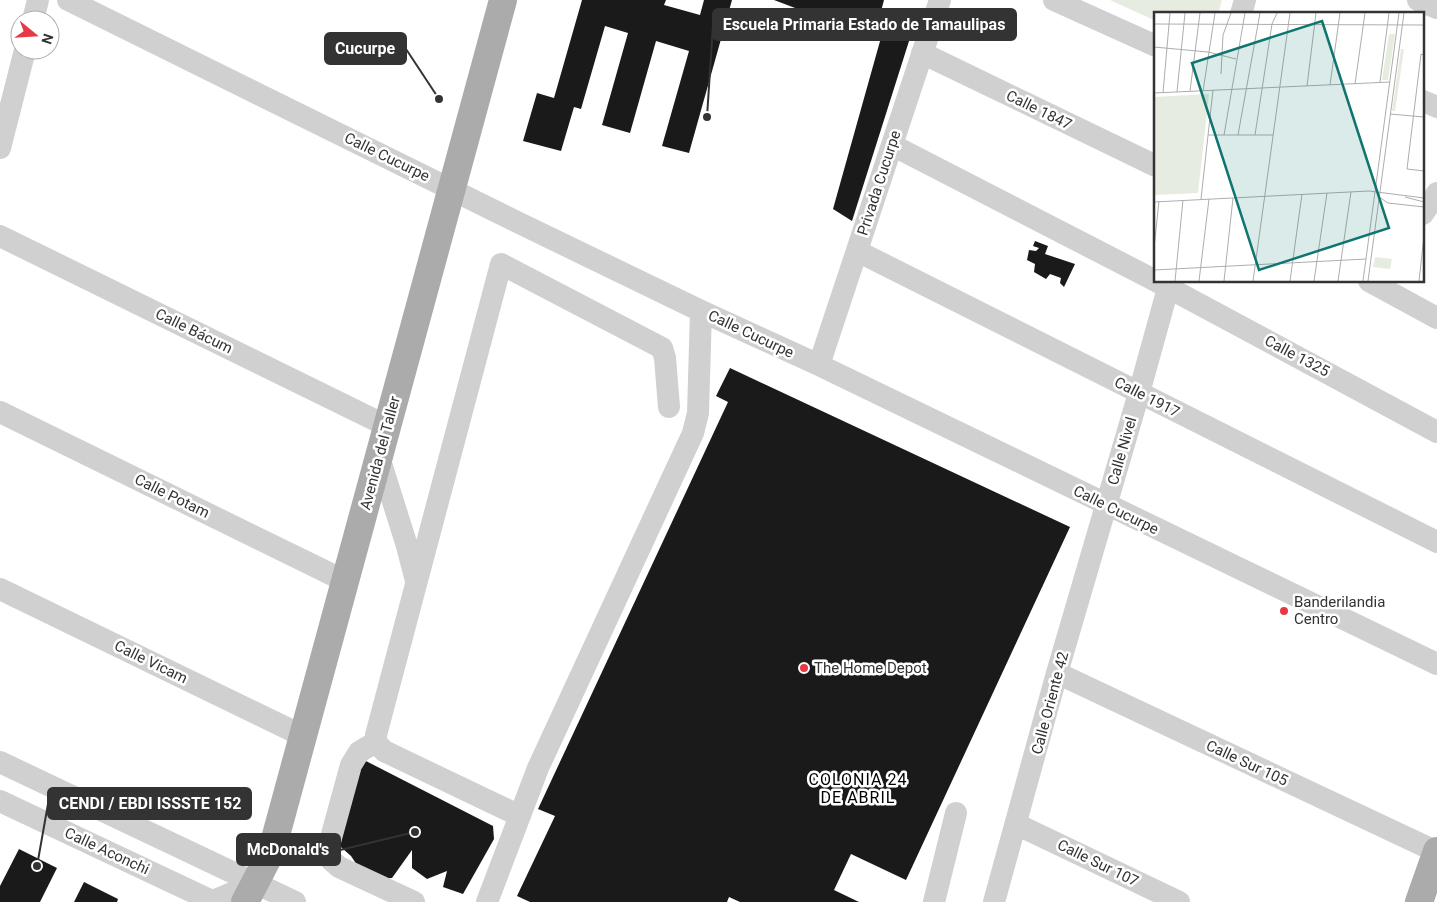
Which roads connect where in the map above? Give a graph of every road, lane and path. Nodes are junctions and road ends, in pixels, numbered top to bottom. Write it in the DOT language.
graph roads {
  1 [pos="68,0"];
  2 [pos="503,0"];
  3 [pos="940,0"];
  4 [pos="1054,0"];
  5 [pos="1418,0"];
  6 [pos="1437,8"];
  7 [pos="1154,45"];
  8 [pos="922,53"];
  9 [pos="22,60"];
  10 [pos="1424,101"];
  11 [pos="1437,107"];
  12 [pos="892,145"];
  13 [pos="0,148"];
  14 [pos="1154,165"];
  15 [pos="452,189"];
  16 [pos="0,236"];
  17 [pos="857,251"];
  18 [pos="1154,279"];
  19 [pos="1372,282"];
  20 [pos="1162,283"];
  21 [pos="701,311"];
  22 [pos="1437,318"];
  23 [pos="819,365"];
  24 [pos="1140,393"];
  25 [pos="669,408"];
  26 [pos="0,412"];
  27 [pos="387,426"];
  28 [pos="1437,432"];
  29 [pos="379,457"];
  30 [pos="1106,505"];
  31 [pos="1437,542"];
  32 [pos="345,581"];
  33 [pos="416,583"];
  34 [pos="0,589"];
  35 [pos="1437,664"];
  36 [pos="1058,674"];
  37 [pos="303,736"];
  38 [pos="376,742"];
  39 [pos="0,762"];
  40 [pos="0,801"];
  41 [pos="956,813"];
  42 [pos="520,816"];
  43 [pos="1016,824"];
  44 [pos="1437,852"];
  45 [pos="250,892"];
  46 [pos="212,902"];
  47 [pos="295,902"];
  48 [pos="414,902"];
  49 [pos="487,902"];
  50 [pos="934,902"];
  51 [pos="994,902"];
  52 [pos="1179,902"];
  53 [pos="1419,902"];
  1 -- 15 [label="street, Calle Cucurpe"];
  2 -- 15 [label="main road, Avenida del Taller"];
  3 -- 8 [label="street, Privada Cucurpe"];
  4 -- 7 [label="street"];
  5 -- 6 [label="street"];
  8 -- 12 [label="street, Privada Cucurpe"];
  8 -- 14 [label="street, Calle 1847"];
  9 -- 13 [label="street"];
  10 -- 11 [label="street"];
  12 -- 17 [label="street, Privada Cucurpe"];
  12 -- 18 [label="street, Calle 1325"];
  15 -- 21 [label="street, Calle Cucurpe"];
  15 -- 27 [label="main road, Avenida del Taller"];
  16 -- 27 [label="street, Calle Bácum"];
  17 -- 23 [label="street, Privada Cucurpe"];
  17 -- 24 [label="street, Calle 1917"];
  19 -- 22 [label="street"];
  20 -- 24 [label="street, Calle Nivel"];
  20 -- 28 [label="street, Calle 1325"];
  21 -- 23 [label="street, Calle Cucurpe"];
  21 -- 42 [label="street"];
  23 -- 30 [label="street, Calle Cucurpe"];
  24 -- 30 [label="street, Calle Nivel"];
  24 -- 31 [label="street, Calle 1917"];
  25 -- 33 [label="street"];
  26 -- 32 [label="street, Calle Potam"];
  27 -- 29 [label="main road, Avenida del Taller"];
  29 -- 32 [label="main road, Avenida del Taller"];
  29 -- 33 [label="street"];
  30 -- 35 [label="street, Calle Cucurpe"];
  30 -- 36 [label="street, Calle Oriente 42"];
  32 -- 37 [label="main road, Avenida del Taller"];
  33 -- 38 [label="street"];
  34 -- 37 [label="street, Calle Vicam"];
  36 -- 43 [label="street, Calle Oriente 42"];
  36 -- 44 [label="street, Calle Sur 105"];
  37 -- 45 [label="main road, Avenida del Taller"];
  38 -- 42 [label="street"];
  38 -- 48 [label="street"];
  39 -- 45 [label="street"];
  40 -- 46 [label="street, Calle Aconchi"];
  41 -- 50 [label="street"];
  42 -- 49 [label="street"];
  43 -- 51 [label="street, Calle Oriente 42"];
  43 -- 52 [label="street, Calle Sur 107"];
  44 -- 53 [label="main road"];
  45 -- 46 [label="street"];
  45 -- 47 [label="street"];
}
